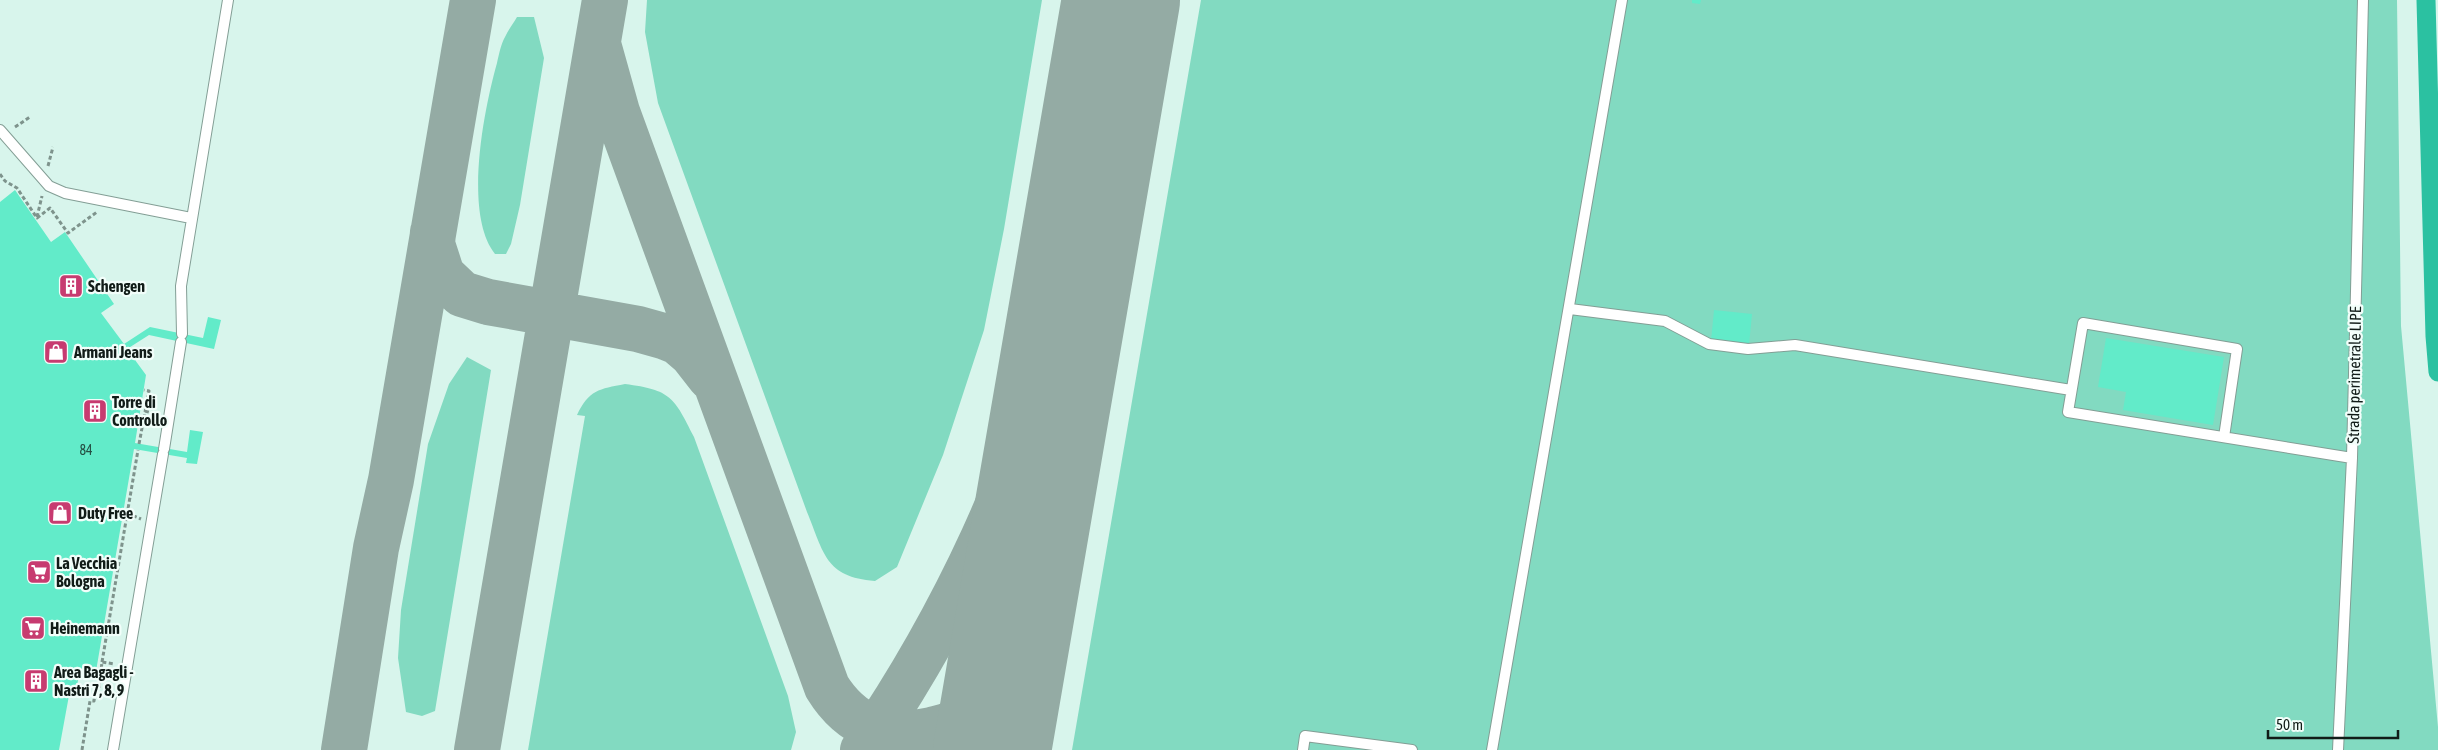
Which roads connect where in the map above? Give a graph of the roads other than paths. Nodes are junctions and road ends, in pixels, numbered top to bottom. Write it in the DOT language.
graph roads {
  1 [pos="228,0"];
  2 [pos="1622,0"];
  3 [pos="2363,0"];
  4 [pos="0,130"];
  5 [pos="190,218"];
  6 [pos="1570,309"];
  7 [pos="2071,390"];
  8 [pos="2224,437"];
  9 [pos="2352,458"];
  10 [pos="113,750"];
  11 [pos="1303,750"];
  12 [pos="1412,750"];
  13 [pos="1492,750"];
  14 [pos="2338,750"];
  1 -- 5 [label="lane"];
  2 -- 6 [label="lane"];
  3 -- 9 [label="lane, Strada perimetrale LIPE"];
  4 -- 5 [label="lane"];
  5 -- 10 [label="lane"];
  6 -- 7 [label="lane"];
  6 -- 13 [label="lane"];
  7 -- 8 [label="lane"];
  7 -- 8 [label="lane"];
  8 -- 9 [label="lane"];
  9 -- 14 [label="lane, Strada perimetrale LIPE"];
  11 -- 12 [label="lane"];
}
